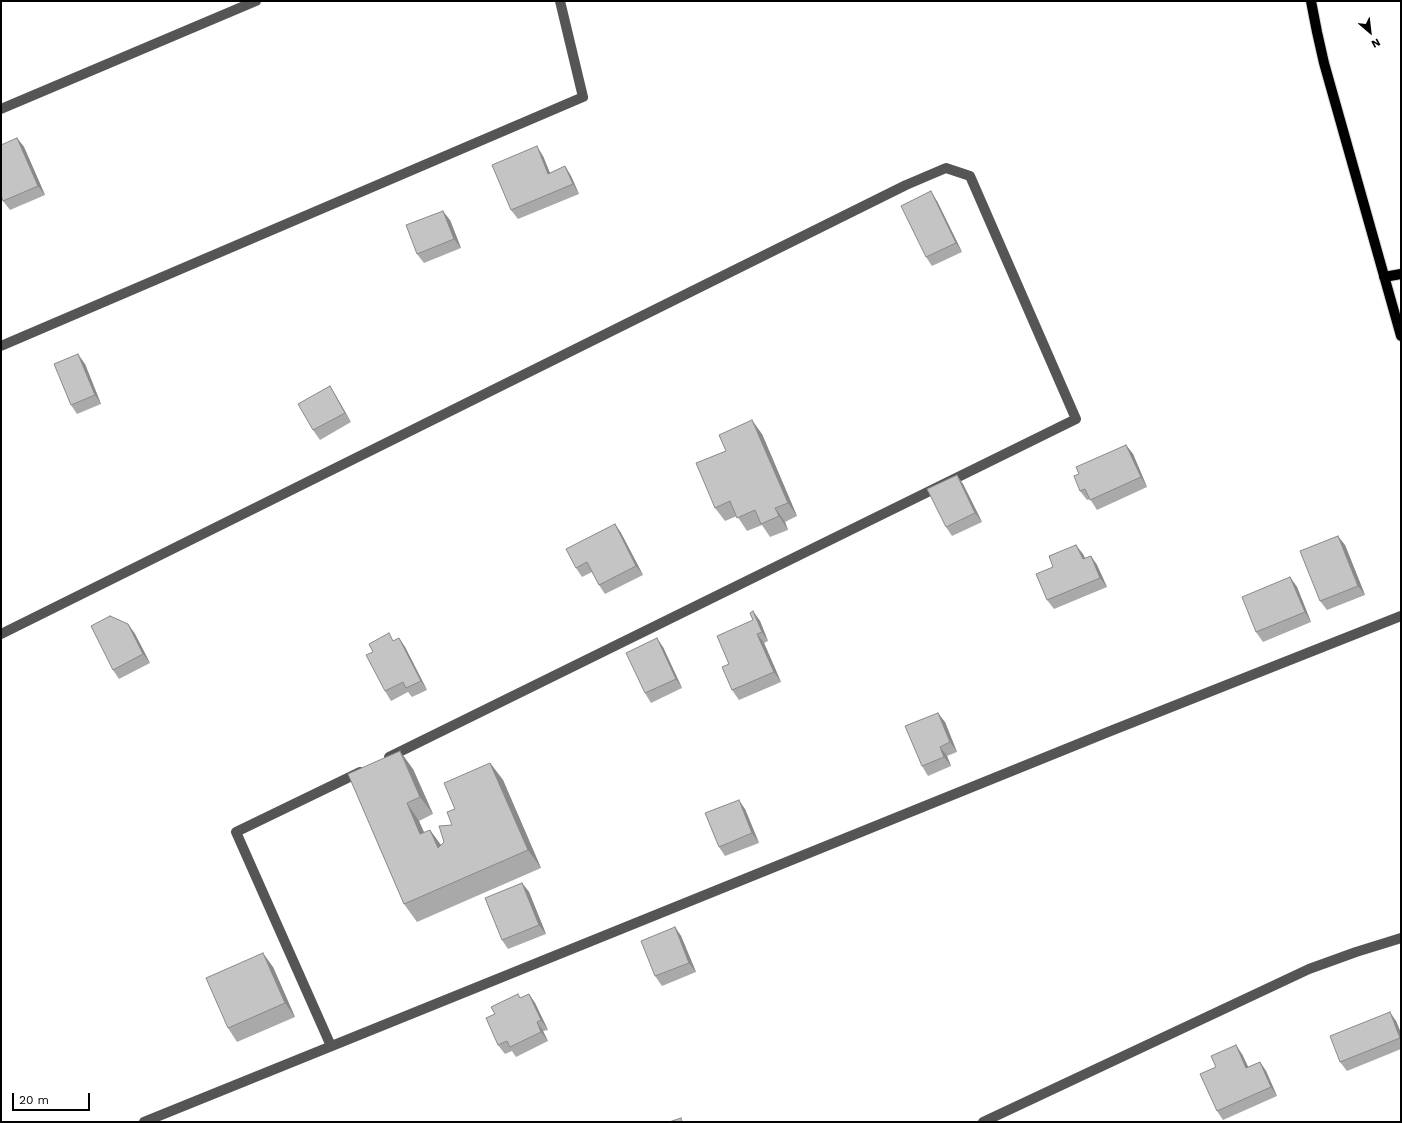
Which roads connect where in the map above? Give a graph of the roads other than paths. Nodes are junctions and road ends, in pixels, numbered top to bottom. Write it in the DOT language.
graph roads {
  1 [pos="256,1"];
  2 [pos="560,1"];
  3 [pos="1312,1"];
  4 [pos="1,110"];
  5 [pos="1401,274"];
  6 [pos="1384,277"];
  7 [pos="1401,336"];
  8 [pos="1,346"];
  9 [pos="1401,616"];
  10 [pos="1,634"];
  11 [pos="1401,938"];
  12 [pos="331,1046"];
  13 [pos="144,1122"];
  14 [pos="983,1122"];
  1 -- 4 [label="street"];
  2 -- 8 [label="street"];
  3 -- 6 [label="main road"];
  5 -- 6 [label="main road"];
  6 -- 7 [label="main road"];
  9 -- 12 [label="street"];
  10 -- 12 [label="street"];
  11 -- 14 [label="street"];
  12 -- 13 [label="street"];
}
